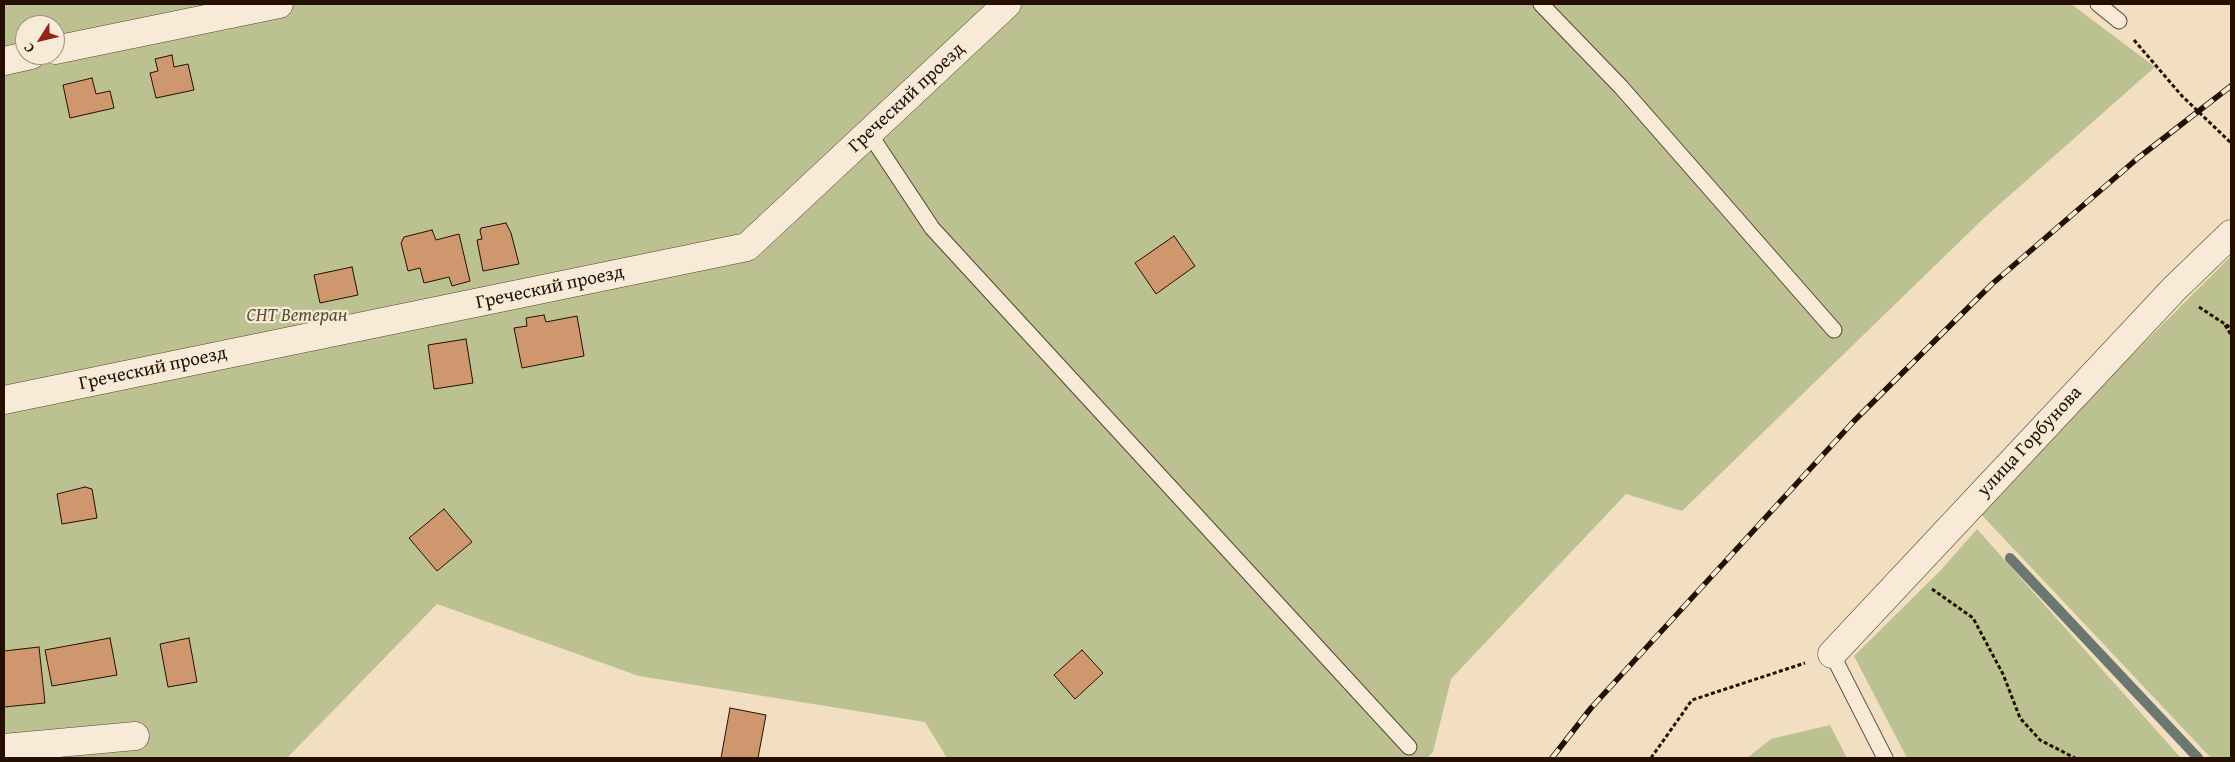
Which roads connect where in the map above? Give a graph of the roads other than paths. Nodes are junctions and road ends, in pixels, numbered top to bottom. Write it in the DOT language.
graph roads {
  1 [pos="279,4"];
  2 [pos="1007,4"];
  3 [pos="1541,4"];
  4 [pos="2098,4"];
  5 [pos="2119,21"];
  6 [pos="65,48"];
  7 [pos="869,133"];
  8 [pos="2231,234"];
  9 [pos="1834,330"];
  10 [pos="4,400"];
  11 [pos="1832,654"];
  12 [pos="135,736"];
  13 [pos="1409,747"];
  14 [pos="4,748"];
  15 [pos="1885,758"];
  1 -- 6 [label="street"];
  2 -- 7 [label="street, Греческий проезд"];
  3 -- 9 [label="lane"];
  4 -- 5 [label="lane"];
  7 -- 10 [label="street, Греческий проезд"];
  7 -- 13 [label="lane"];
  8 -- 11 [label="street, улица Горбунова"];
  11 -- 15 [label="lane"];
  12 -- 14 [label="street"];
}
